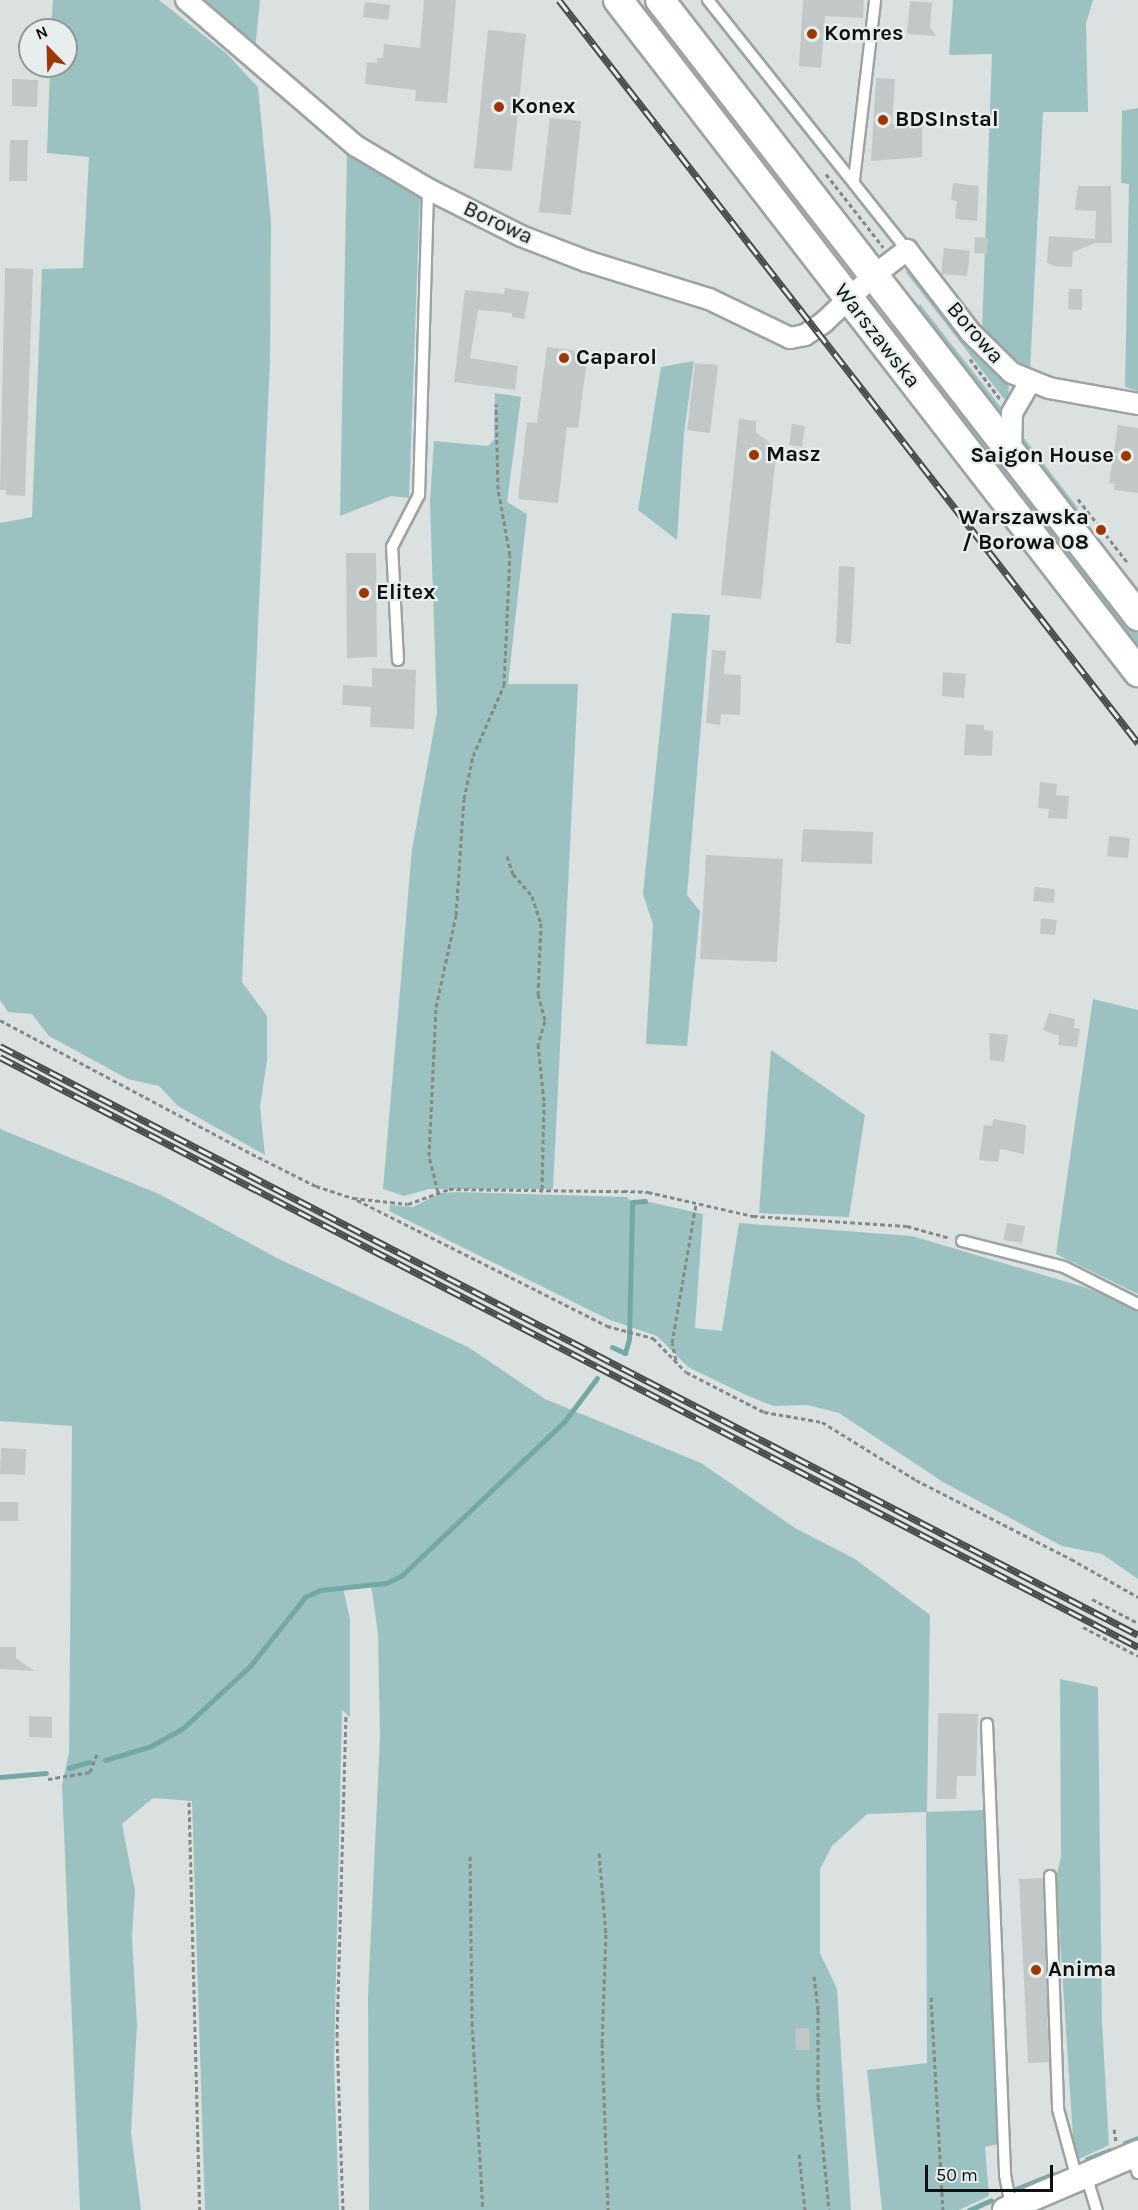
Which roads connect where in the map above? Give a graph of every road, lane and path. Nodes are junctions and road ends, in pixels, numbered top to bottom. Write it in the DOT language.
graph roads {
  1 [pos="186,0"];
  2 [pos="618,0"];
  3 [pos="660,0"];
  4 [pos="708,0"];
  5 [pos="874,0"];
  6 [pos="854,180"];
  7 [pos="428,189"];
  8 [pos="907,250"];
  9 [pos="873,276"];
  10 [pos="850,301"];
  11 [pos="1030,382"];
  12 [pos="496,404"];
  13 [pos="1138,404"];
  14 [pos="1011,453"];
  15 [pos="1072,493"];
  16 [pos="1129,567"];
  17 [pos="1138,616"];
  18 [pos="398,660"];
  19 [pos="1138,672"];
  20 [pos="507,856"];
  21 [pos="0,1020"];
  22 [pos="438,1192"];
  23 [pos="542,1192"];
  24 [pos="353,1198"];
  25 [pos="696,1204"];
  26 [pos="962,1241"];
  27 [pos="1138,1304"];
  28 [pos="676,1362"];
  29 [pos="1138,1598"];
  30 [pos="1092,1599"];
  31 [pos="1138,1623"];
  32 [pos="1083,1627"];
  33 [pos="1138,1656"];
  34 [pos="346,1715"];
  35 [pos="987,1724"];
  36 [pos="97,1754"];
  37 [pos="48,1779"];
  38 [pos="189,1802"];
  39 [pos="599,1853"];
  40 [pos="470,1856"];
  41 [pos="1050,1876"];
  42 [pos="814,1976"];
  43 [pos="931,1997"];
  44 [pos="799,2154"];
  45 [pos="1136,2161"];
  46 [pos="1082,2177"];
  47 [pos="1008,2209"];
  48 [pos="200,2210"];
  49 [pos="343,2210"];
  50 [pos="483,2210"];
  51 [pos="608,2210"];
  52 [pos="805,2210"];
  53 [pos="829,2210"];
  54 [pos="943,2210"];
  55 [pos="1097,2210"];
  1 -- 7 [label="street, Borowa"];
  2 -- 10 [label="main road, Warszawska"];
  3 -- 9 [label="main road, Warszawska"];
  4 -- 6 [label="lane"];
  5 -- 6 [label="lane"];
  6 -- 8 [label="lane"];
  7 -- 10 [label="street, Borowa"];
  7 -- 18 [label="lane"];
  8 -- 9 [label="street"];
  8 -- 11 [label="street, Borowa"];
  9 -- 10 [label="street, Borowa"];
  9 -- 14 [label="main road, Warszawska"];
  10 -- 19 [label="main road, Warszawska"];
  11 -- 13 [label="street, Borowa"];
  11 -- 14 [label="street"];
  12 -- 22 [label="path"];
  14 -- 17 [label="main road, Warszawska"];
  15 -- 16 [label="path"];
  20 -- 23 [label="path"];
  21 -- 24 [label="path"];
  22 -- 23 [label="path"];
  22 -- 24 [label="path"];
  23 -- 25 [label="path"];
  24 -- 28 [label="path"];
  25 -- 26 [label="path"];
  25 -- 28 [label="path"];
  26 -- 27 [label="lane"];
  28 -- 29 [label="path"];
  30 -- 31 [label="path"];
  32 -- 33 [label="path"];
  34 -- 49 [label="path"];
  35 -- 47 [label="lane"];
  36 -- 37 [label="path"];
  38 -- 48 [label="path"];
  39 -- 51 [label="path"];
  40 -- 50 [label="path"];
  41 -- 46 [label="lane"];
  42 -- 53 [label="path"];
  43 -- 54 [label="path"];
  44 -- 52 [label="path"];
  45 -- 46 [label="street"];
  46 -- 47 [label="street"];
  46 -- 55 [label="lane"];
}
